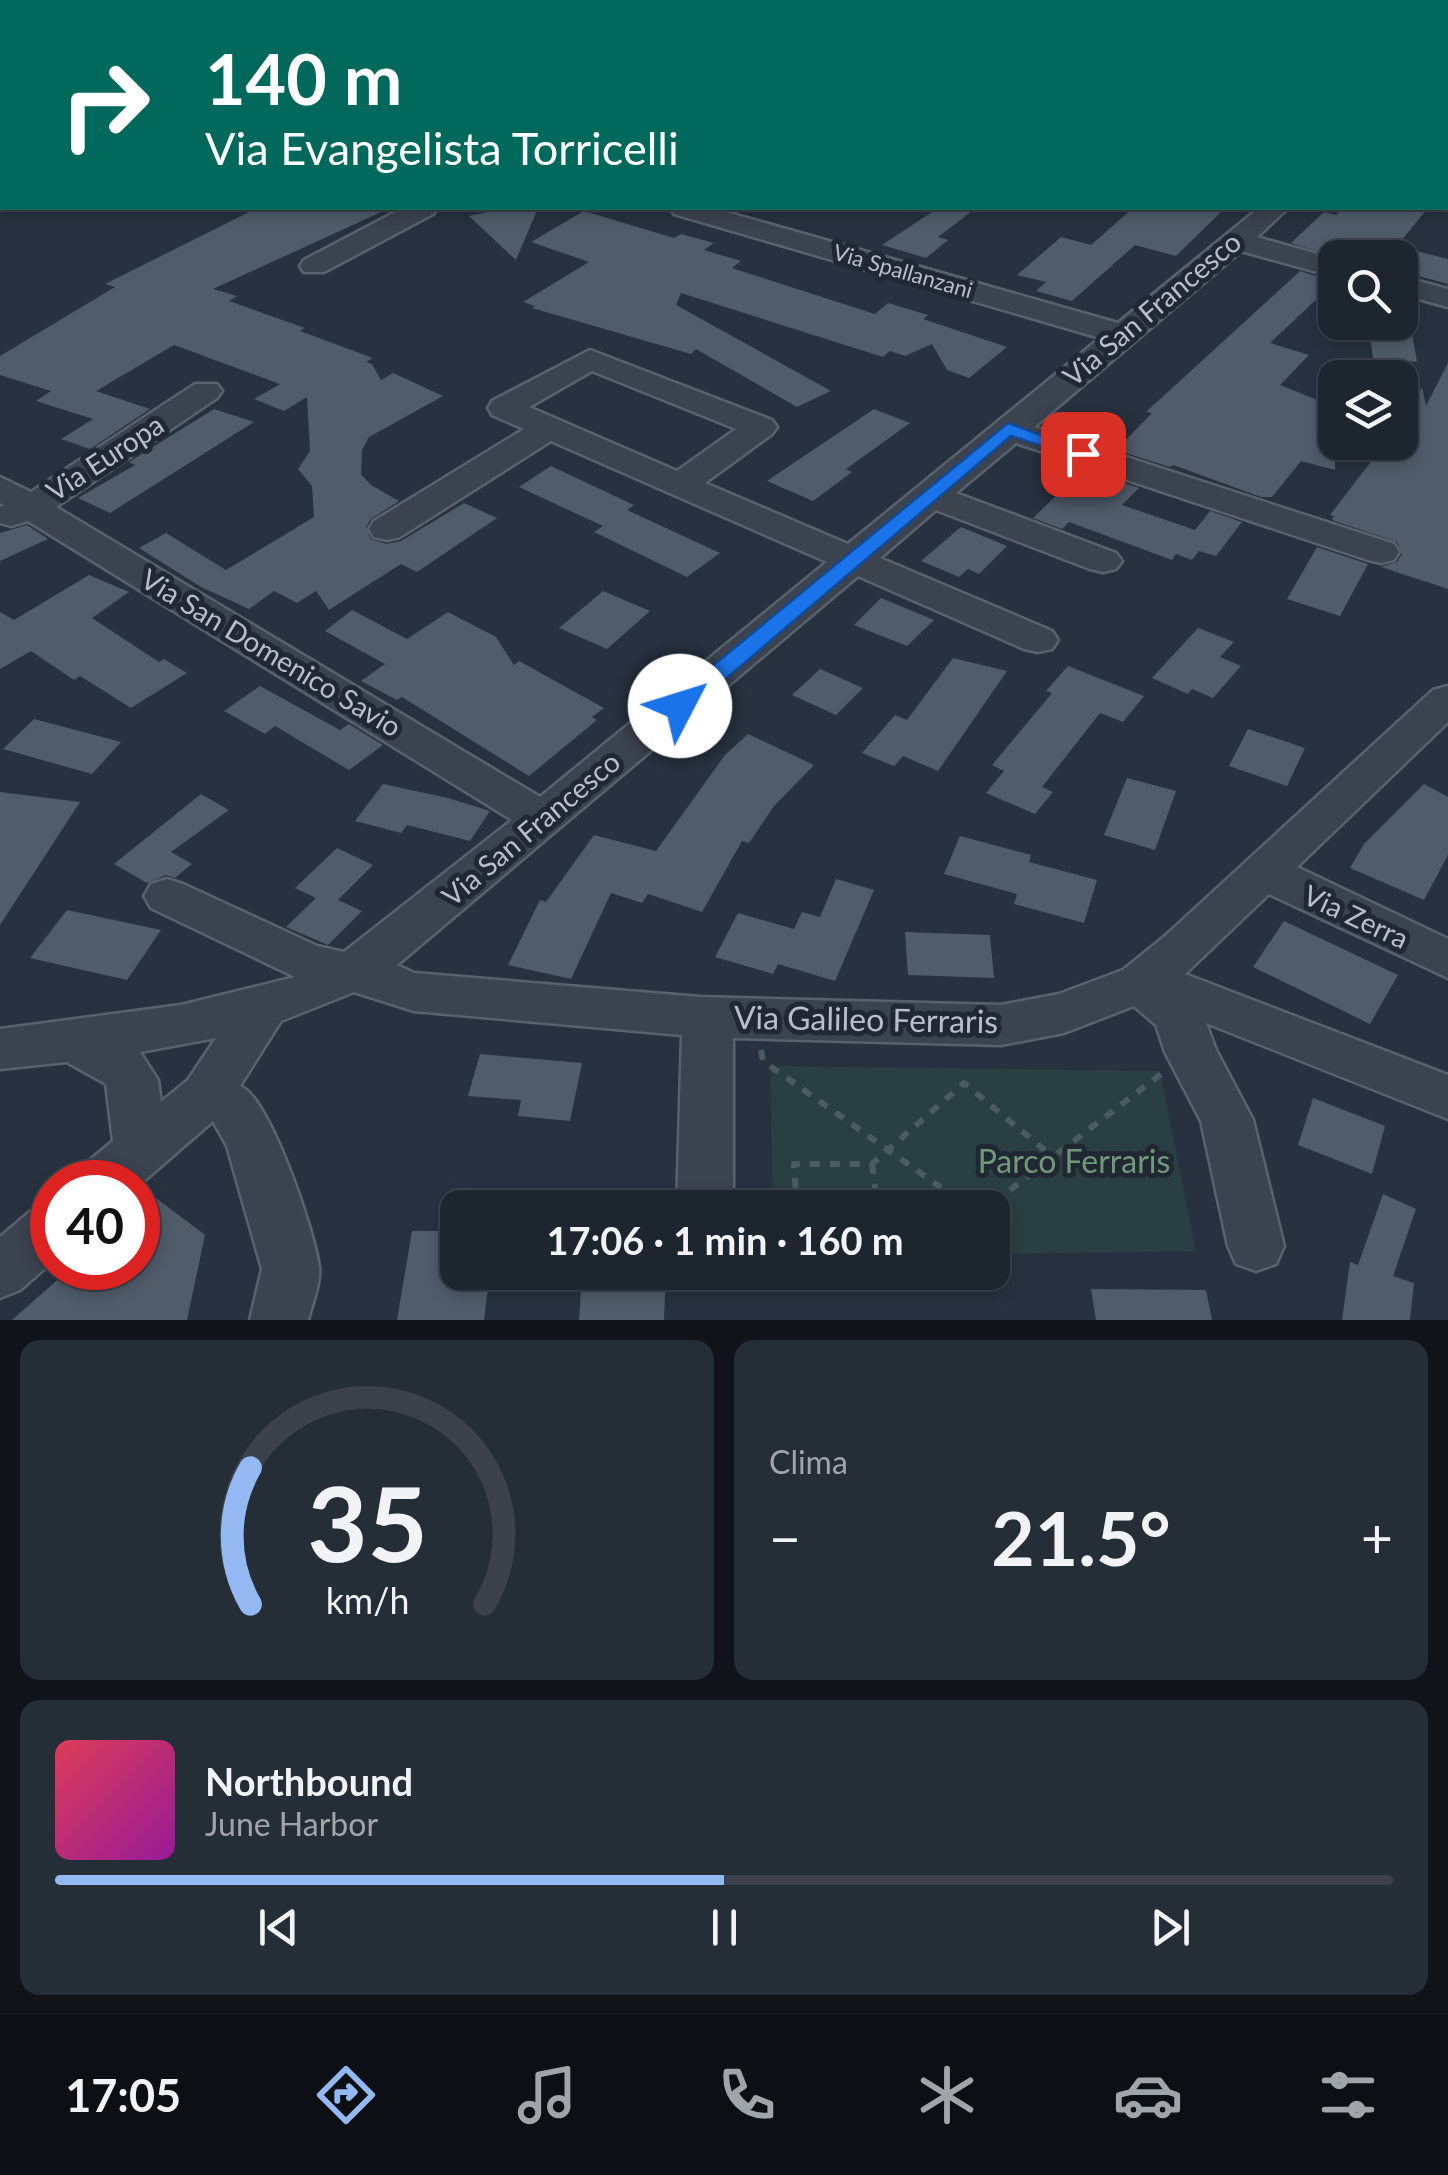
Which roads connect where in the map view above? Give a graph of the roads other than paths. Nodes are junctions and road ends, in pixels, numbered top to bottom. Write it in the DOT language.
graph roads {
  1 [pos="419,210"];
  2 [pos="691,210"];
  3 [pos="1257,223"];
  4 [pos="1318,258"];
  5 [pos="314,266"];
  6 [pos="1418,290"];
  7 [pos="1448,298"];
  8 [pos="1122,334"];
  9 [pos="206,392"];
  10 [pos="549,428"];
  11 [pos="1008,429"];
  12 [pos="680,485"];
  13 [pos="929,496"];
  14 [pos="11,505"];
  15 [pos="388,528"];
  16 [pos="1381,552"];
  17 [pos="854,559"];
  18 [pos="1103,560"];
  19 [pos="1038,640"];
  20 [pos="1448,699"];
  21 [pos="542,819"];
  22 [pos="1265,870"];
  23 [pos="167,896"];
  24 [pos="1448,960"];
  25 [pos="350,973"];
  26 [pos="1145,979"];
  27 [pos="265,1005"];
  28 [pos="733,1018"];
  29 [pos="70,1041"];
  30 [pos="0,1049"];
  31 [pos="206,1096"];
  32 [pos="1448,1098"];
  33 [pos="123,1160"];
  34 [pos="129,1160"];
  35 [pos="709,1190"];
  36 [pos="30,1245"];
  37 [pos="1256,1246"];
  38 [pos="0,1272"];
  39 [pos="278,1320"];
  1 -- 5 [label="street"];
  2 -- 8 [label="street, Via Spallanzani"];
  3 -- 4 [label="street"];
  3 -- 8 [label="street, Via San Francesco"];
  6 -- 7 [label="street"];
  8 -- 11 [label="street, Via San Francesco"];
  9 -- 14 [label="street, Via Europa"];
  10 -- 12 [label="street"];
  10 -- 12 [label="street"];
  10 -- 15 [label="street"];
  11 -- 13 [label="street, Via San Francesco"];
  11 -- 16 [label="street"];
  12 -- 17 [label="street"];
  13 -- 17 [label="street, Via San Francesco"];
  13 -- 18 [label="street"];
  14 -- 21 [label="street, Via San Domenico Savio"];
  17 -- 19 [label="street"];
  17 -- 21 [label="street, Via San Francesco"];
  20 -- 22 [label="street, Via Galileo Ferraris"];
  21 -- 25 [label="street, Via San Francesco"];
  22 -- 24 [label="street, Via Zerra"];
  22 -- 26 [label="street, Via Galileo Ferraris"];
  23 -- 25 [label="street, Via Galileo Ferraris"];
  25 -- 27 [label="street, Via San Francesco"];
  25 -- 28 [label="street, Via Galileo Ferraris"];
  26 -- 28 [label="street, Via Galileo Ferraris"];
  26 -- 32 [label="street"];
  26 -- 37 [label="street"];
  27 -- 29 [label="street, Via San Francesco"];
  27 -- 31 [label="street"];
  28 -- 35 [label="street"];
  29 -- 30 [label="street, Via San Francesco"];
  29 -- 33 [label="street"];
  31 -- 34 [label="street"];
  31 -- 39 [label="street"];
  36 -- 38 [label="street"];
}
